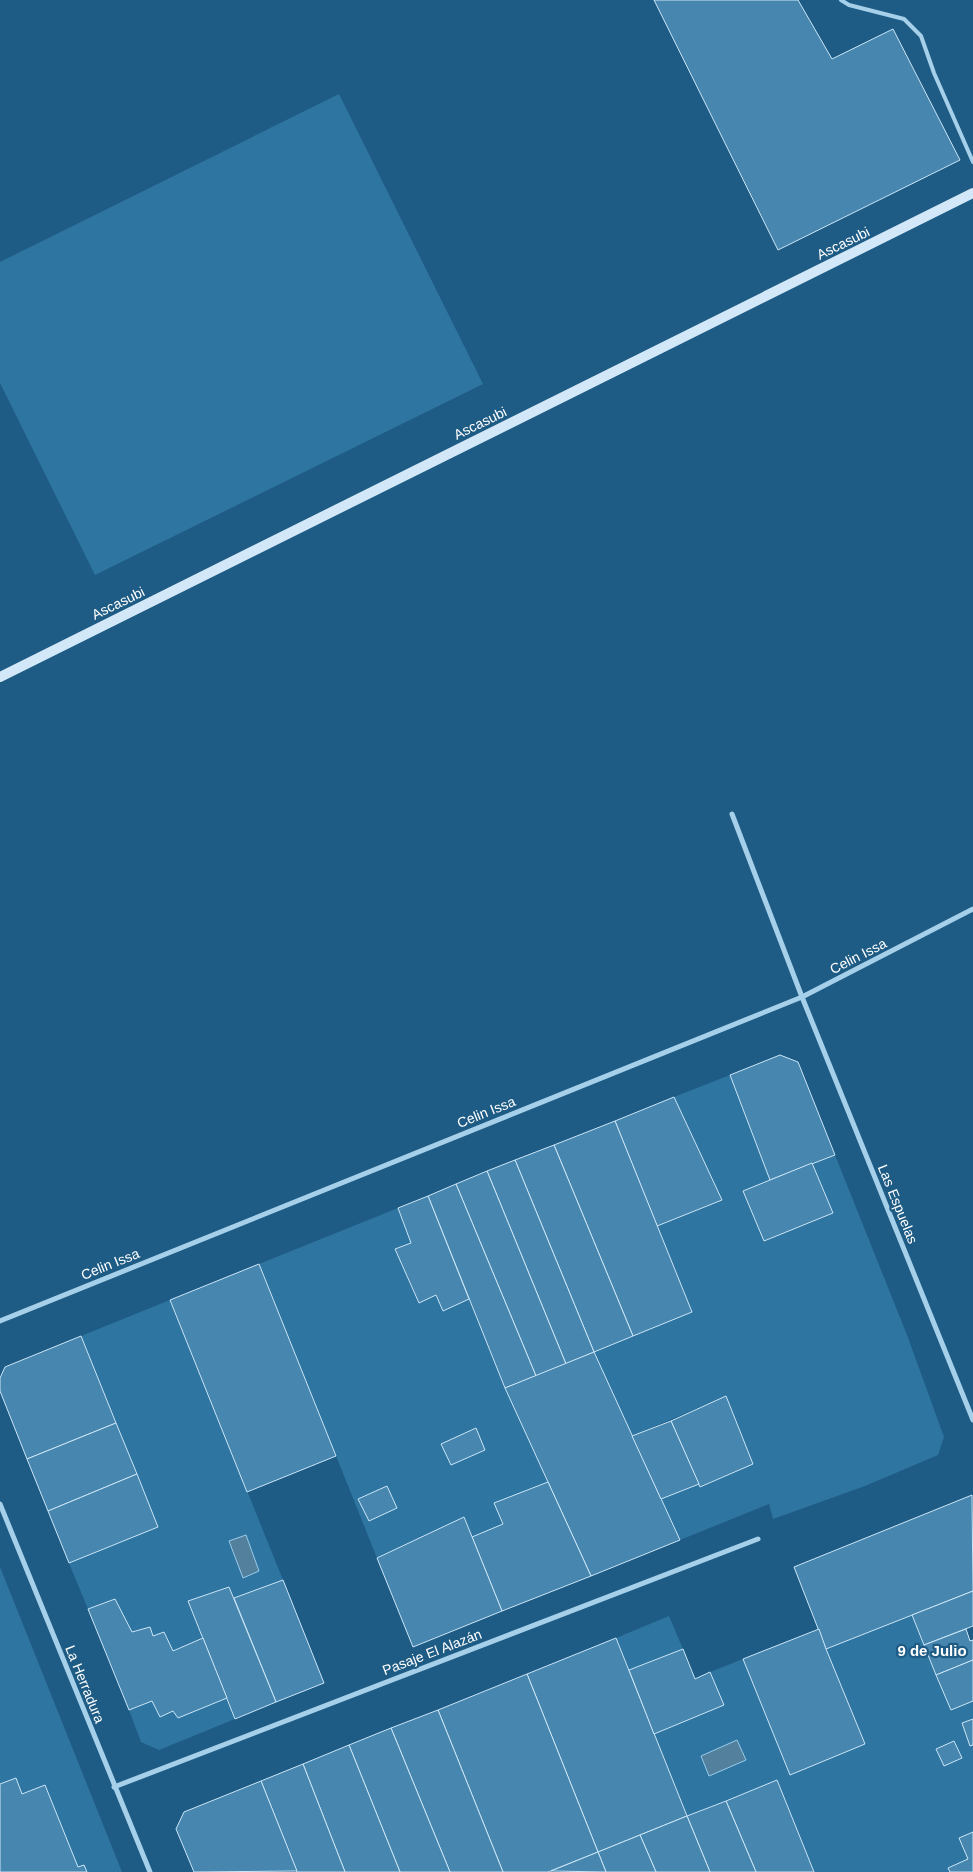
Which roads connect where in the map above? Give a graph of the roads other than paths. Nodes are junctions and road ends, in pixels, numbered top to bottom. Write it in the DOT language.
graph roads {
  1 [pos="840,0"];
  2 [pos="973,162"];
  3 [pos="973,193"];
  4 [pos="0,677"];
  5 [pos="732,814"];
  6 [pos="973,909"];
  7 [pos="802,997"];
  8 [pos="0,1321"];
  9 [pos="973,1420"];
  10 [pos="0,1504"];
  11 [pos="758,1539"];
  12 [pos="114,1787"];
  13 [pos="150,1872"];
  1 -- 2 [label="lane"];
  3 -- 4 [label="street, Ascasubi"];
  5 -- 7 [label="street, Las Espuelas"];
  6 -- 7 [label="street, Celin Issa"];
  7 -- 8 [label="street, Celin Issa"];
  7 -- 9 [label="street, Las Espuelas"];
  10 -- 12 [label="street, La Herradura"];
  11 -- 12 [label="street, Pasaje El Alazán"];
  12 -- 13 [label="street, La Herradura"];
}
